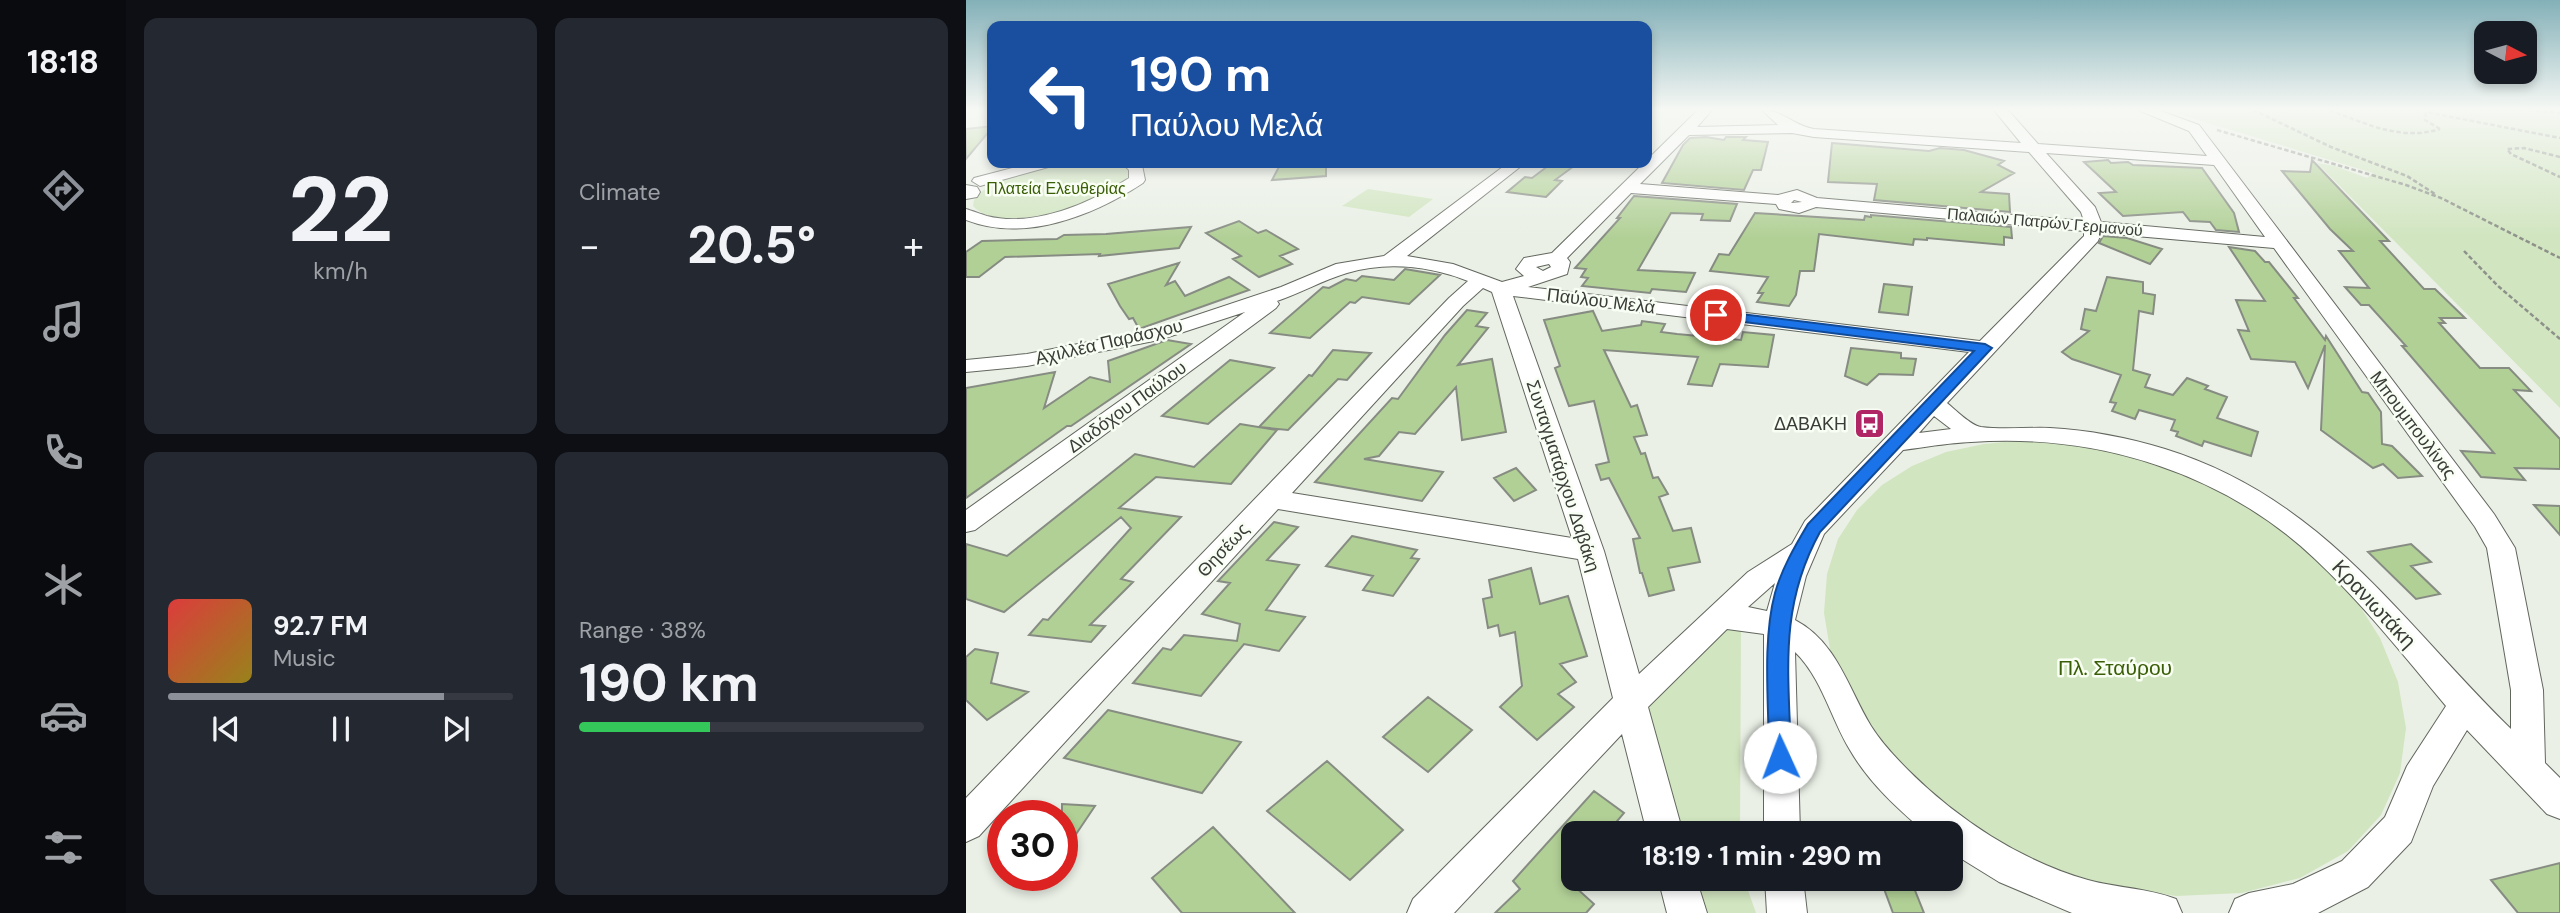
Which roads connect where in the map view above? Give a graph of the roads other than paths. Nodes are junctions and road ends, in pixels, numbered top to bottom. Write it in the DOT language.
graph roads {
  1 [pos="2036,153"];
  2 [pos="2094,153"];
  3 [pos="2213,153"];
  4 [pos="2220,162"];
  5 [pos="992,168"];
  6 [pos="1035,168"];
  7 [pos="1137,168"];
  8 [pos="1510,168"];
  9 [pos="1648,168"];
  10 [pos="1627,188"];
  11 [pos="970,195"];
  12 [pos="2094,226"];
  13 [pos="2278,243"];
  14 [pos="1389,261"];
  15 [pos="1492,284"];
  16 [pos="1288,290"];
  17 [pos="1985,348"];
  18 [pos="966,366"];
  19 [pos="1932,403"];
  20 [pos="1973,434"];
  21 [pos="1897,443"];
  22 [pos="1271,499"];
  23 [pos="966,523"];
  24 [pos="1590,551"];
  25 [pos="1800,552"];
  26 [pos="1721,616"];
  27 [pos="1779,626"];
  28 [pos="1629,704"];
  29 [pos="2465,705"];
  30 [pos="2528,771"];
  31 [pos="2560,802"];
  32 [pos="1662,821"];
  33 [pos="1782,821"];
  34 [pos="966,824"];
  35 [pos="1681,891"];
  36 [pos="1785,891"];
  37 [pos="1427,913"];
  38 [pos="1687,913"];
  39 [pos="1787,913"];
  40 [pos="2162,913"];
  41 [pos="2249,913"];
  1 -- 12 [label="street"];
  2 -- 4 [label="street"];
  3 -- 4 [label="street, Μπουμπουλίνας"];
  4 -- 13 [label="street, Μπουμπουλίνας"];
  5 -- 11 [label="street"];
  6 -- 11 [label="street"];
  7 -- 11 [label="street"];
  8 -- 14 [label="street"];
  9 -- 10 [label="street"];
  10 -- 12 [label="street, Παλαιών Πατρών Γερμανού"];
  10 -- 15 [label="street"];
  12 -- 13 [label="street, Παλαιών Πατρών Γερμανού"];
  12 -- 17 [label="street"];
  13 -- 30 [label="street, Μπουμπουλίνας"];
  14 -- 15 [label="street, Παύλου Μελά"];
  14 -- 16 [label="street, Παύλου Μελά"];
  15 -- 17 [label="street, Παύλου Μελά"];
  15 -- 22 [label="street, Θησέως"];
  15 -- 24 [label="street, Συνταγματάρχου Δαβάκη"];
  16 -- 18 [label="street, Αχιλλέα Παράσχου"];
  16 -- 23 [label="street, Διαδόχου Παύλου"];
  17 -- 19 [label="street"];
  19 -- 20 [label="street"];
  19 -- 21 [label="street"];
  20 -- 21 [label="street, Κρανιωτάκη"];
  20 -- 29 [label="street, Κρανιωτάκη"];
  21 -- 25 [label="street"];
  22 -- 24 [label="street"];
  22 -- 34 [label="street, Θησέως"];
  24 -- 28 [label="street, Συνταγματάρχου Δαβάκη"];
  25 -- 26 [label="street"];
  25 -- 27 [label="street"];
  26 -- 27 [label="street"];
  26 -- 28 [label="street"];
  27 -- 33 [label="street"];
  27 -- 40 [label="street"];
  28 -- 32 [label="street, Συνταγματάρχου Δαβάκη"];
  28 -- 37 [label="street"];
  29 -- 30 [label="street, Κρανιωτάκη"];
  29 -- 41 [label="street"];
  30 -- 31 [label="street, Κρανιωτάκη"];
  35 -- 38 [label="street"];
  36 -- 39 [label="street"];
}
